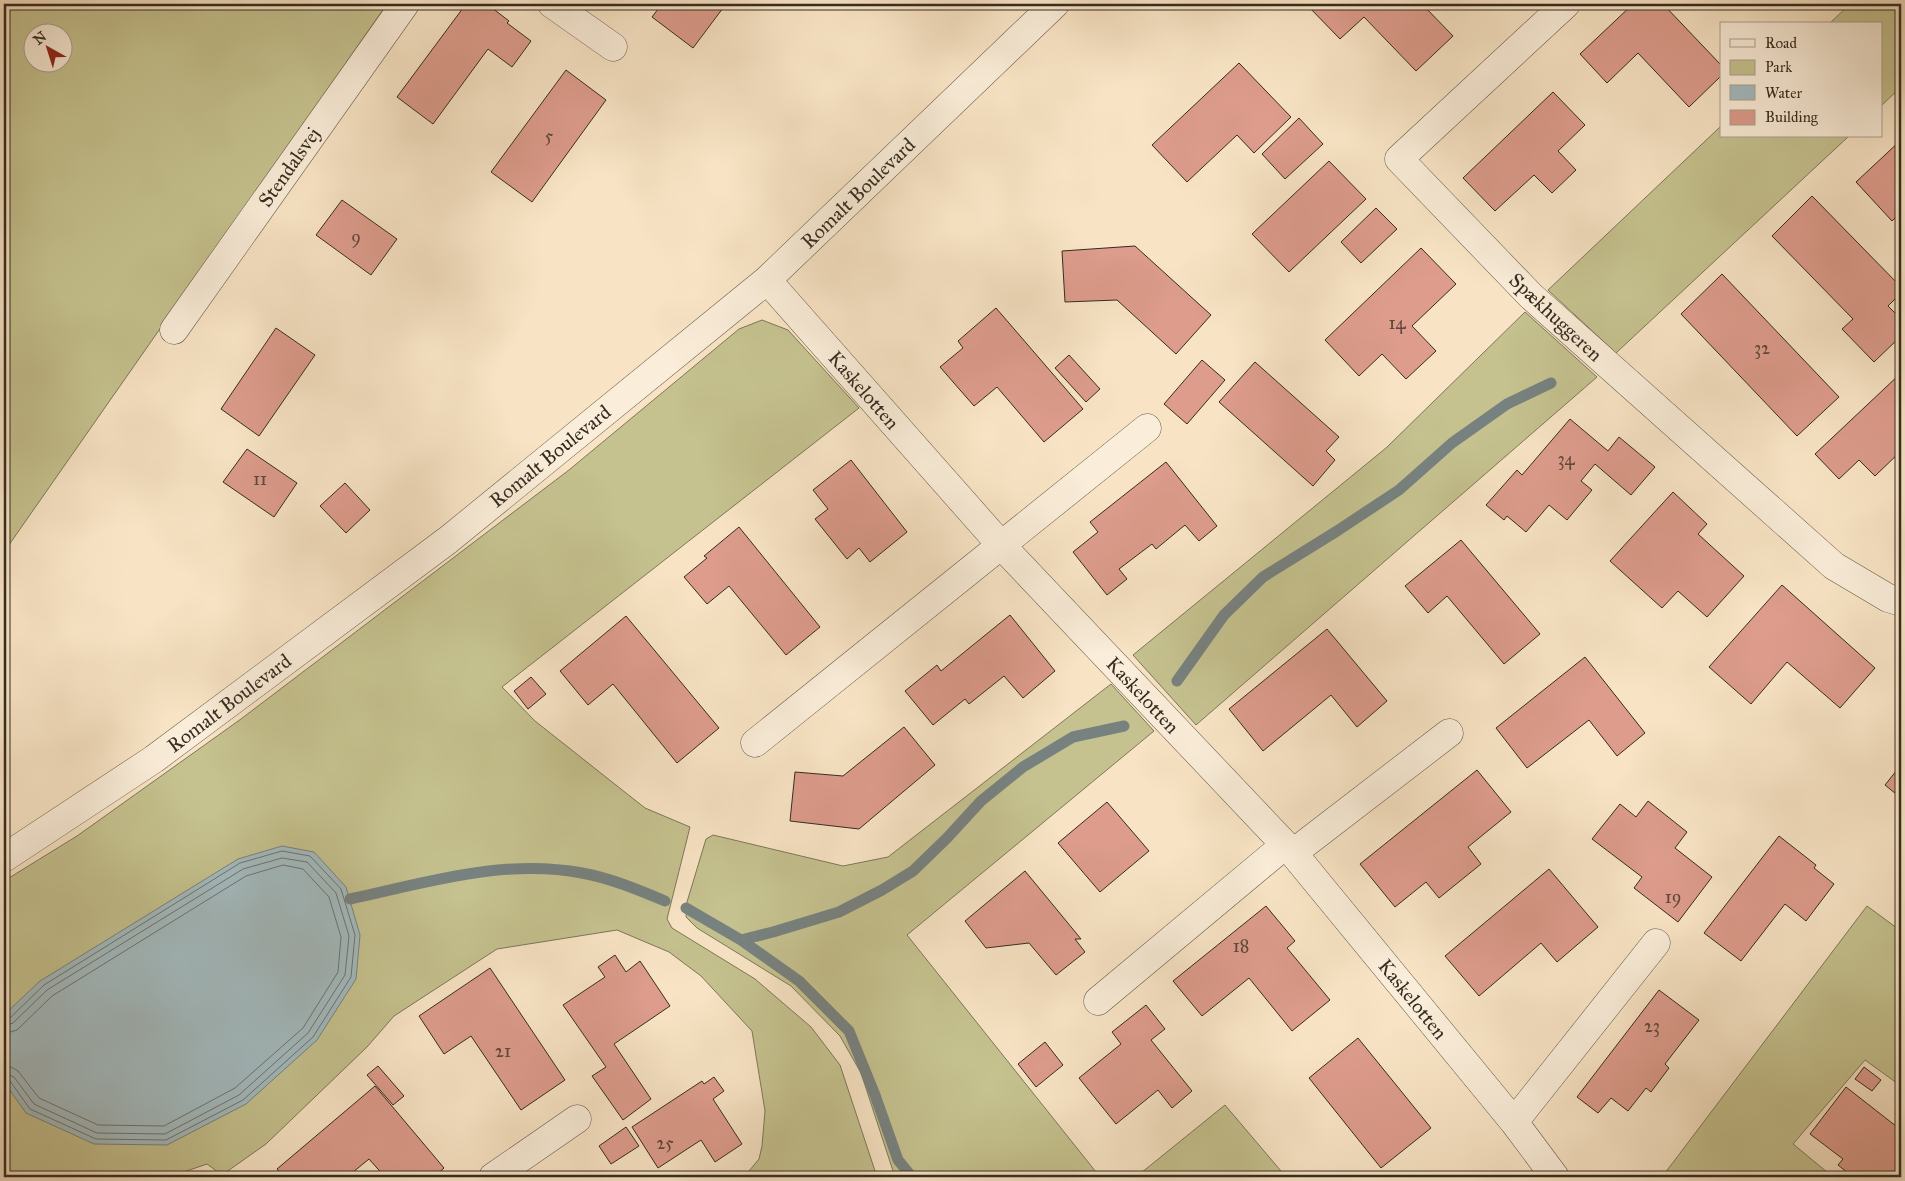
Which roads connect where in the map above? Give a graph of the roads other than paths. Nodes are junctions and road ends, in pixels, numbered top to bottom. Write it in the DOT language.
graph roads {
  1 [pos="405,4"];
  2 [pos="552,4"];
  3 [pos="1566,4"];
  4 [pos="1038,9"];
  5 [pos="613,47"];
  6 [pos="767,280"];
  7 [pos="174,330"];
  8 [pos="1147,428"];
  9 [pos="1001,545"];
  10 [pos="1901,602"];
  11 [pos="1449,733"];
  12 [pos="755,744"];
  13 [pos="1289,849"];
  14 [pos="4,858"];
  15 [pos="1656,943"];
  16 [pos="1098,1001"];
  17 [pos="577,1119"];
  18 [pos="1514,1122"];
  19 [pos="509,1173"];
  20 [pos="1555,1177"];
  1 -- 7 [label="street, Stendalsvej"];
  2 -- 5 [label="street"];
  3 -- 10 [label="street, Spækhuggeren"];
  4 -- 6 [label="street, Romalt Boulevard"];
  6 -- 9 [label="street, Kaskelotten"];
  6 -- 14 [label="street, Romalt Boulevard"];
  8 -- 9 [label="street"];
  9 -- 12 [label="street"];
  9 -- 13 [label="street, Kaskelotten"];
  11 -- 13 [label="street"];
  13 -- 16 [label="street"];
  13 -- 18 [label="street, Kaskelotten"];
  15 -- 18 [label="street"];
  17 -- 19 [label="street"];
  18 -- 20 [label="street, Kaskelotten"];
}
